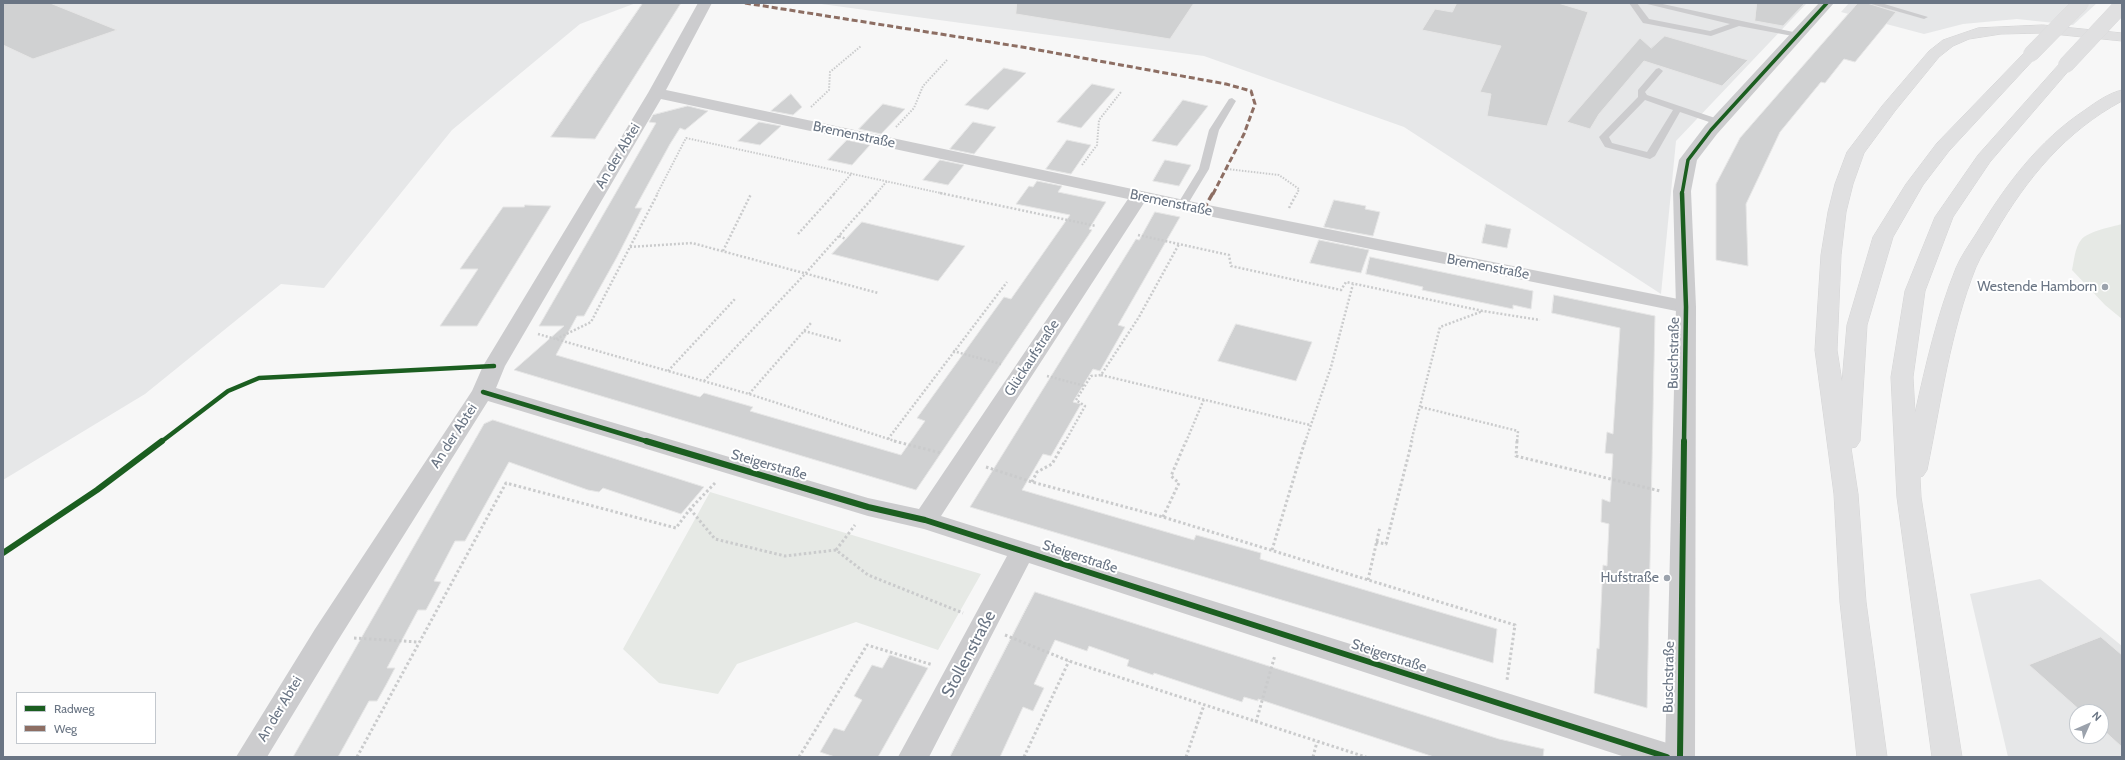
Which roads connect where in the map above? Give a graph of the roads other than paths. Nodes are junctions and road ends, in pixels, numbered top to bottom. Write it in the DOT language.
graph roads {
  1 [pos="705,3"];
  2 [pos="1633,3"];
  3 [pos="1647,3"];
  4 [pos="1827,3"];
  5 [pos="1872,3"];
  6 [pos="2081,3"];
  7 [pos="2122,5"];
  8 [pos="1924,17"];
  9 [pos="1738,23"];
  10 [pos="1798,35"];
  11 [pos="2122,37"];
  12 [pos="1659,71"];
  13 [pos="656,93"];
  14 [pos="2122,95"];
  15 [pos="1643,96"];
  16 [pos="1232,101"];
  17 [pos="1678,109"];
  18 [pos="1718,122"];
  19 [pos="1139,196"];
  20 [pos="1182,205"];
  21 [pos="1686,307"];
  22 [pos="483,392"];
  23 [pos="1846,494"];
  24 [pos="1909,497"];
  25 [pos="925,520"];
  26 [pos="1023,551"];
  27 [pos="251,757"];
  28 [pos="913,757"];
  29 [pos="1667,757"];
  30 [pos="1680,757"];
  31 [pos="1872,757"];
  32 [pos="1947,757"];
  1 -- 13 [label="street, An der Abtei"];
  2 -- 9 [label="lane"];
  3 -- 9 [label="lane"];
  4 -- 10 [label="street, Buschstraße"];
  5 -- 8 [label="lane"];
  6 -- 23 [label="highway, bridge"];
  7 -- 24 [label="highway, bridge"];
  9 -- 10 [label="lane"];
  10 -- 18 [label="street, Buschstraße"];
  11 -- 23 [label="highway"];
  12 -- 15 [label="lane"];
  13 -- 19 [label="street, Bremenstraße"];
  13 -- 22 [label="street, An der Abtei"];
  14 -- 24 [label="highway"];
  15 -- 17 [label="lane"];
  15 -- 17 [label="lane"];
  16 -- 20 [label="lane"];
  17 -- 18 [label="lane"];
  18 -- 21 [label="street, Buschstraße"];
  19 -- 20 [label="street, Bremenstraße"];
  19 -- 25 [label="street, Glückaufstraße"];
  20 -- 21 [label="street, Bremenstraße"];
  21 -- 30 [label="street, Buschstraße"];
  22 -- 25 [label="street, Steigerstraße"];
  22 -- 27 [label="street, An der Abtei"];
  23 -- 31 [label="highway"];
  24 -- 32 [label="highway"];
  25 -- 26 [label="street, Steigerstraße"];
  26 -- 28 [label="street, Stollenstraße"];
  26 -- 29 [label="street, Steigerstraße"];
}
